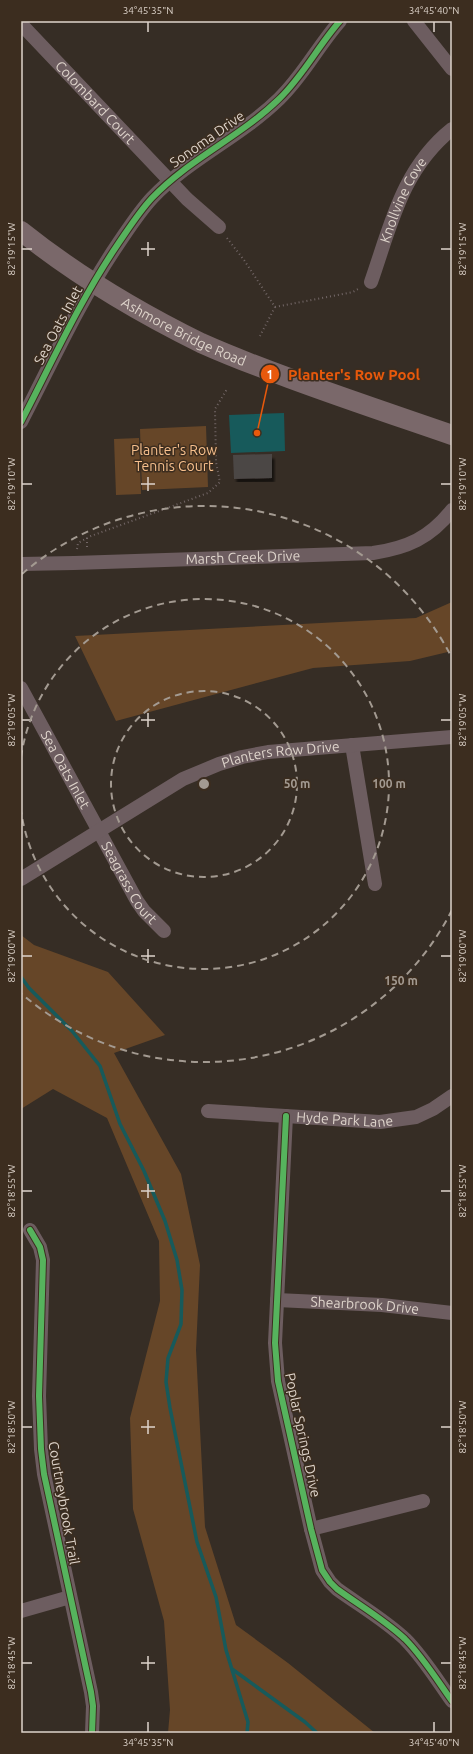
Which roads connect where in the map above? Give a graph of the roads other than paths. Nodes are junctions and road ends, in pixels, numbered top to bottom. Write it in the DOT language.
graph roads {
  1 [pos="340,21"];
  2 [pos="414,21"];
  3 [pos="21,24"];
  4 [pos="452,69"];
  5 [pos="452,129"];
  6 [pos="170,180"];
  7 [pos="219,227"];
  8 [pos="21,231"];
  9 [pos="94,282"];
  10 [pos="371,282"];
  11 [pos="21,422"];
  12 [pos="452,435"];
  13 [pos="452,510"];
  14 [pos="21,564"];
  15 [pos="21,688"];
  16 [pos="452,737"];
  17 [pos="352,745"];
  18 [pos="99,831"];
  19 [pos="21,879"];
  20 [pos="375,884"];
  21 [pos="164,931"];
  22 [pos="452,1096"];
  23 [pos="208,1112"];
  24 [pos="286,1116"];
  25 [pos="30,1230"];
  26 [pos="277,1300"];
  27 [pos="452,1313"];
  28 [pos="423,1501"];
  29 [pos="311,1529"];
  30 [pos="70,1597"];
  31 [pos="21,1611"];
  32 [pos="452,1701"];
  33 [pos="92,1733"];
  1 -- 6 [label="street, Sonoma Drive"];
  2 -- 4 [label="street"];
  3 -- 6 [label="street, Colombard Court"];
  5 -- 10 [label="street, Knollvine Cove"];
  6 -- 7 [label="street, Colombard Court"];
  6 -- 9 [label="street, Sonoma Drive"];
  8 -- 9 [label="main road, Ashmore Bridge Road"];
  9 -- 11 [label="street, Sea Oats Inlet"];
  9 -- 12 [label="main road, Ashmore Bridge Road"];
  13 -- 14 [label="street, Marsh Creek Drive"];
  15 -- 18 [label="street, Sea Oats Inlet"];
  16 -- 17 [label="street, Planters Row Drive"];
  17 -- 18 [label="street, Planters Row Drive"];
  17 -- 20 [label="street"];
  18 -- 19 [label="street, Planters Row Drive"];
  18 -- 21 [label="street, Seagrass Court"];
  22 -- 24 [label="street, Hyde Park Lane"];
  23 -- 24 [label="street, Hyde Park Lane"];
  24 -- 26 [label="street, Poplar Springs Drive"];
  25 -- 30 [label="street, Courtneybrook Trail"];
  26 -- 27 [label="street, Shearbrook Drive"];
  26 -- 29 [label="street, Poplar Springs Drive"];
  28 -- 29 [label="street"];
  29 -- 32 [label="street, Poplar Springs Drive"];
  30 -- 31 [label="street"];
  30 -- 33 [label="street, Courtneybrook Trail"];
}
